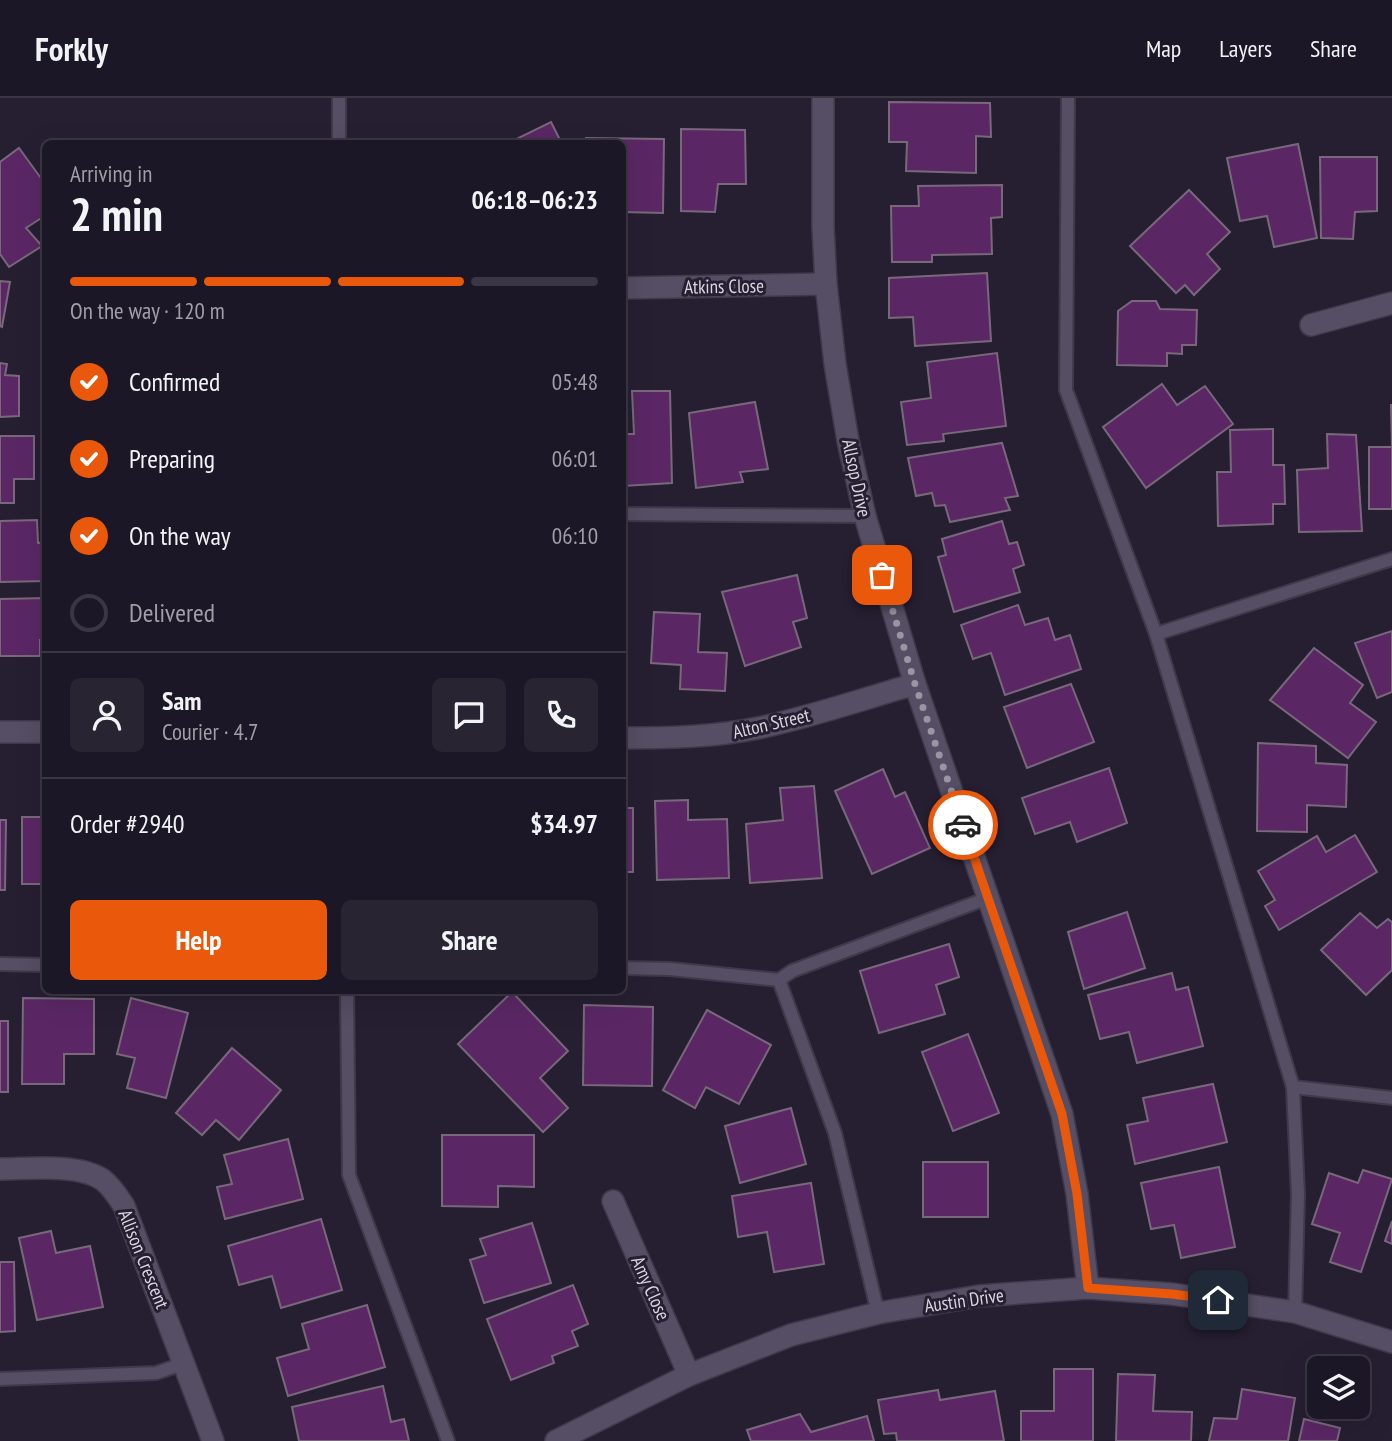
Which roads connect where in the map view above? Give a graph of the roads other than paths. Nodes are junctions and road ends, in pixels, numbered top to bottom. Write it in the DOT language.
graph roads {
  1 [pos="339,98"];
  2 [pos="823,98"];
  3 [pos="1068,98"];
  4 [pos="339,140"];
  5 [pos="826,284"];
  6 [pos="626,288"];
  7 [pos="1392,303"];
  8 [pos="1311,326"];
  9 [pos="626,514"];
  10 [pos="864,516"];
  11 [pos="1392,559"];
  12 [pos="1157,634"];
  13 [pos="915,684"];
  14 [pos="0,732"];
  15 [pos="42,732"];
  16 [pos="626,738"];
  17 [pos="988,898"];
  18 [pos="0,964"];
  19 [pos="42,965"];
  20 [pos="626,968"];
  21 [pos="779,980"];
  22 [pos="347,994"];
  23 [pos="1293,1087"];
  24 [pos="1392,1098"];
  25 [pos="0,1169"];
  26 [pos="613,1201"];
  27 [pos="1088,1288"];
  28 [pos="1295,1312"];
  29 [pos="878,1313"];
  30 [pos="1392,1342"];
  31 [pos="185,1363"];
  32 [pos="689,1376"];
  33 [pos="0,1379"];
  34 [pos="213,1441"];
  35 [pos="448,1441"];
  36 [pos="556,1441"];
  1 -- 4 [label="lane"];
  2 -- 5 [label="street, Allsop Drive"];
  3 -- 12 [label="lane"];
  5 -- 6 [label="street, Atkins Close"];
  5 -- 10 [label="street, Allsop Drive"];
  7 -- 8 [label="street"];
  9 -- 10 [label="lane"];
  10 -- 13 [label="street, Allsop Drive"];
  11 -- 12 [label="lane"];
  12 -- 23 [label="lane"];
  13 -- 16 [label="street, Alton Street"];
  13 -- 17 [label="street, Allsop Drive"];
  14 -- 15 [label="street"];
  17 -- 21 [label="lane"];
  17 -- 27 [label="street, Allsop Drive"];
  18 -- 19 [label="lane"];
  20 -- 21 [label="lane"];
  21 -- 29 [label="lane"];
  22 -- 35 [label="lane"];
  23 -- 24 [label="lane"];
  23 -- 28 [label="lane"];
  25 -- 31 [label="street, Allison Crescent"];
  26 -- 32 [label="street, Amy Close"];
  27 -- 28 [label="street, Austin Drive"];
  27 -- 29 [label="street, Austin Drive"];
  28 -- 30 [label="street, Austin Drive"];
  29 -- 32 [label="street, Austin Drive"];
  31 -- 33 [label="lane"];
  31 -- 34 [label="street, Allison Crescent"];
  32 -- 36 [label="street, Austin Drive"];
}
